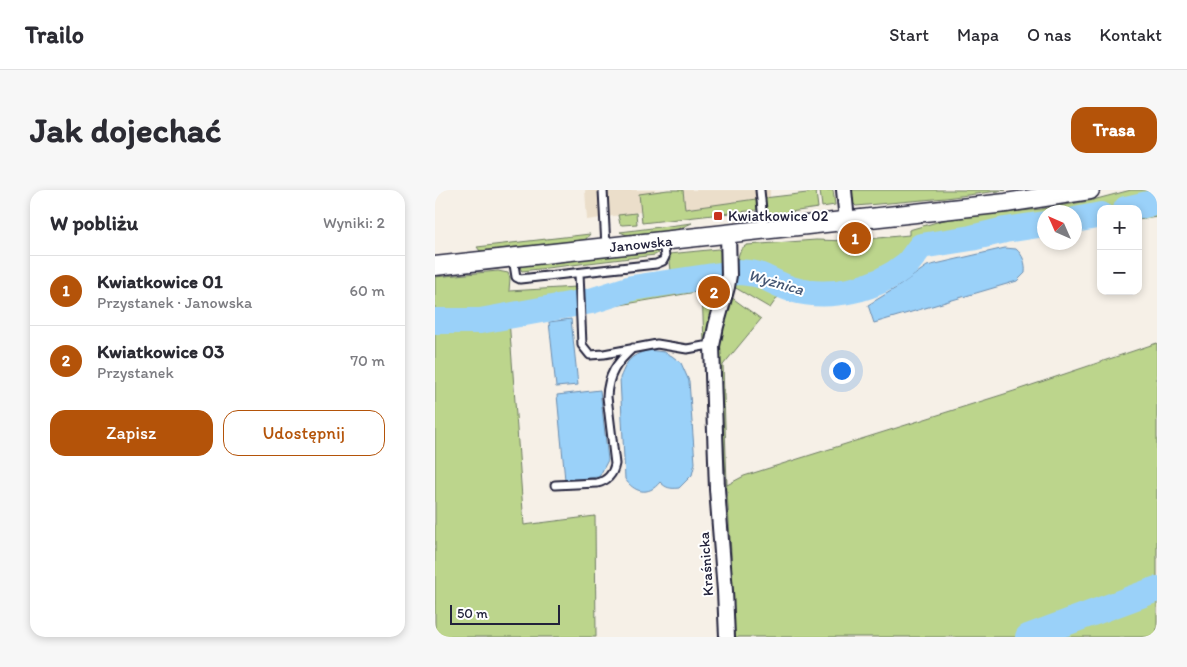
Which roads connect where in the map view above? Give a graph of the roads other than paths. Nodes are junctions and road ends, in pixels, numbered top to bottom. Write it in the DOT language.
graph roads {
  1 [pos="603,190"];
  2 [pos="760,190"];
  3 [pos="844,190"];
  4 [pos="1090,190"];
  5 [pos="847,221"];
  6 [pos="764,230"];
  7 [pos="728,234"];
  8 [pos="663,241"];
  9 [pos="606,247"];
  10 [pos="513,258"];
  11 [pos="435,266"];
  12 [pos="579,273"];
  13 [pos="712,346"];
  14 [pos="633,348"];
  15 [pos="555,485"];
  16 [pos="727,637"];
  1 -- 9 [label="lane"];
  2 -- 6 [label="lane"];
  3 -- 5 [label="street"];
  4 -- 5 [label="street, Janowska"];
  5 -- 6 [label="street, Janowska"];
  6 -- 7 [label="street, Janowska"];
  7 -- 8 [label="street, Janowska"];
  7 -- 13 [label="street, Kraśnicka"];
  8 -- 9 [label="street, Janowska"];
  8 -- 12 [label="lane"];
  9 -- 10 [label="street, Janowska"];
  10 -- 11 [label="street, Janowska"];
  10 -- 12 [label="lane"];
  12 -- 14 [label="lane"];
  13 -- 14 [label="lane"];
  13 -- 16 [label="street, Kraśnicka"];
  14 -- 15 [label="lane"];
}
